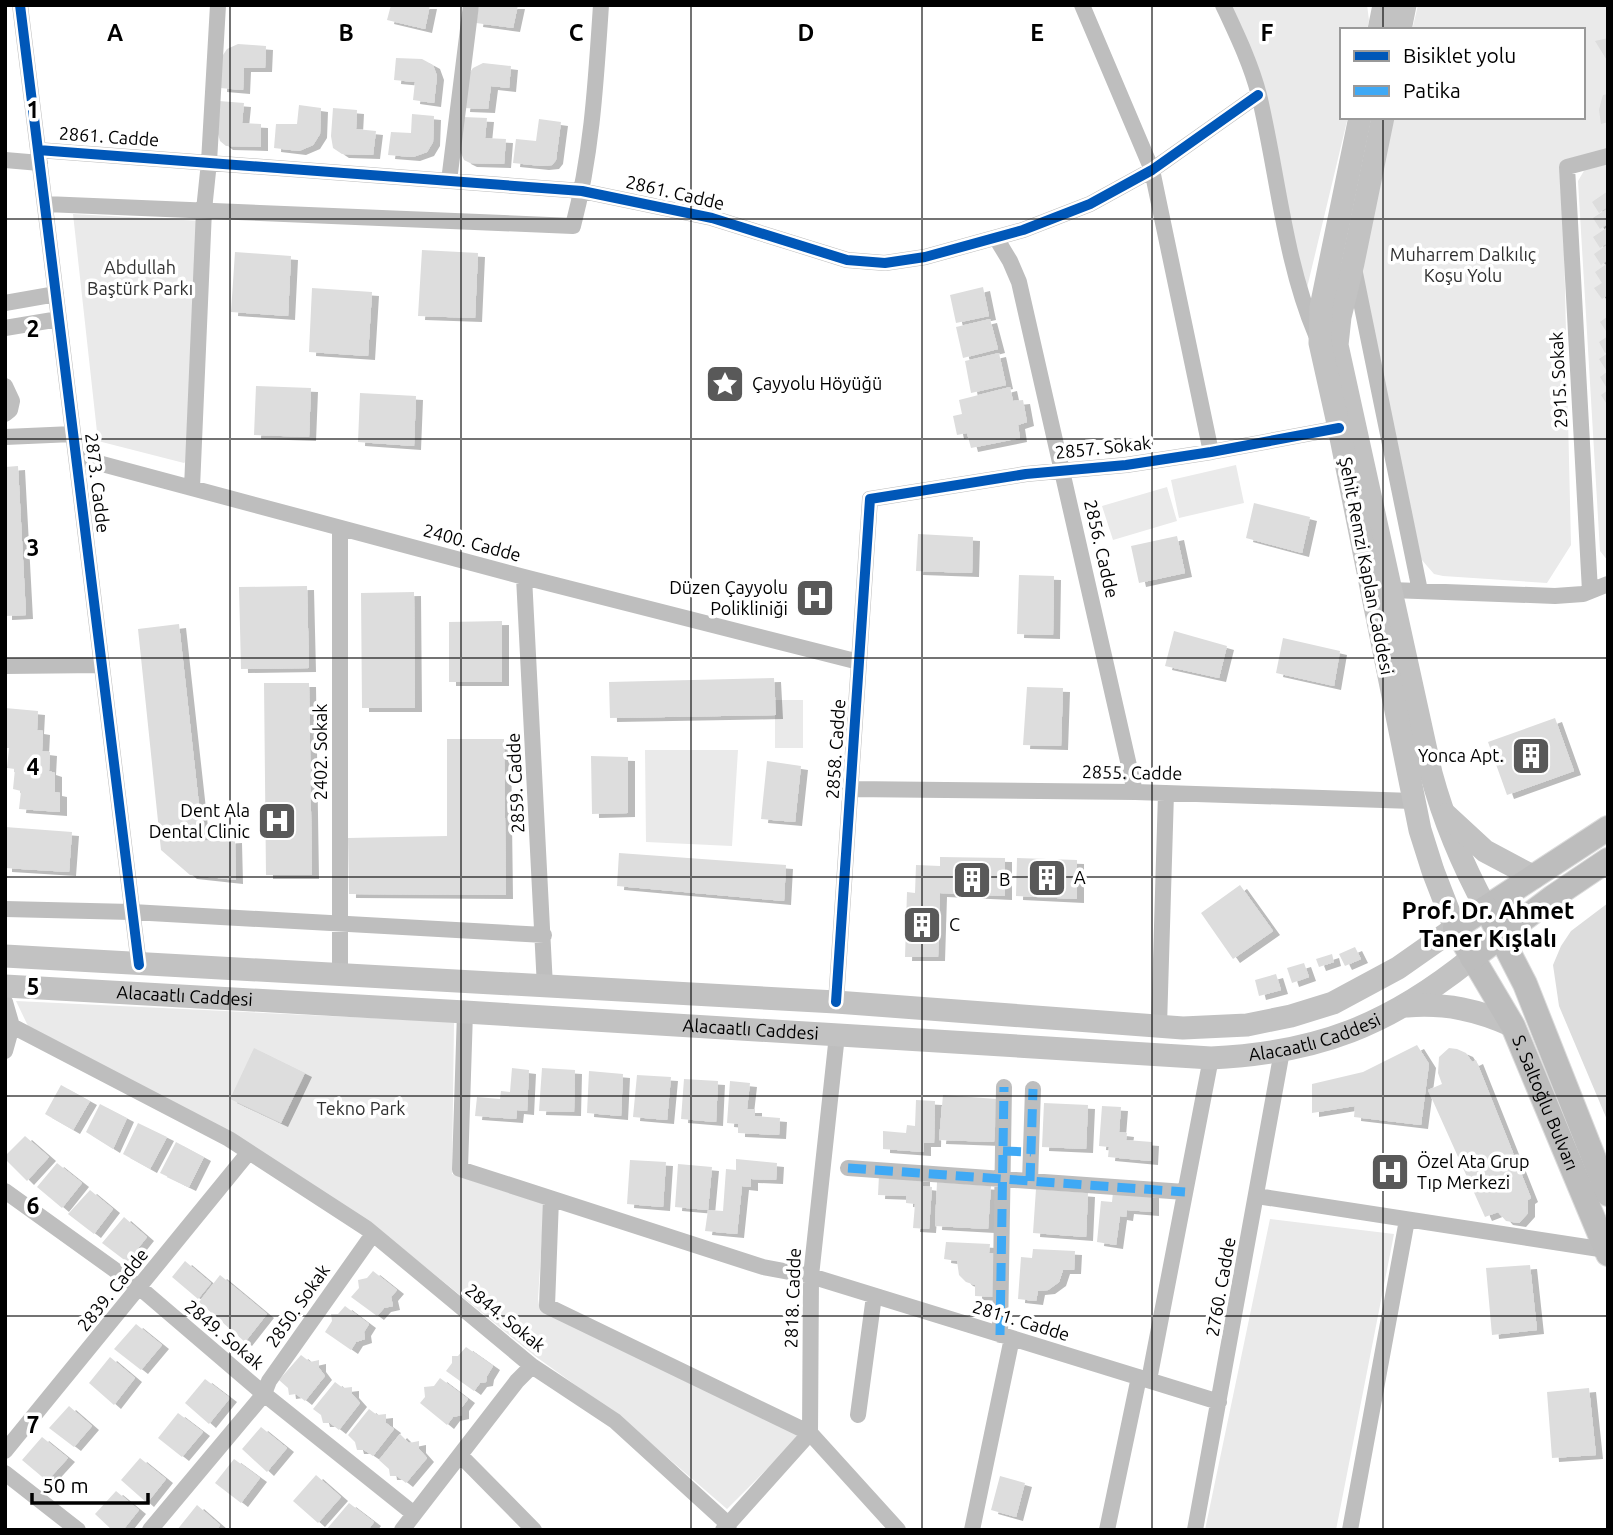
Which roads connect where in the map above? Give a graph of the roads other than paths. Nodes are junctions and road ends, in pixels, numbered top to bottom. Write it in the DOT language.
graph roads {
  1 [pos="20,5"];
  2 [pos="218,5"];
  3 [pos="471,5"];
  4 [pos="601,5"];
  5 [pos="1082,5"];
  6 [pos="1223,5"];
  7 [pos="1384,5"];
  8 [pos="1405,5"];
  9 [pos="1379,28"];
  10 [pos="1400,28"];
  11 [pos="1258,94"];
  12 [pos="1360,119"];
  13 [pos="1383,119"];
  14 [pos="39,156"];
  15 [pos="1608,156"];
  16 [pos="5,160"];
  17 [pos="209,162"];
  18 [pos="1152,170"];
  19 [pos="449,181"];
  20 [pos="582,191"];
  21 [pos="45,204"];
  22 [pos="204,209"];
  23 [pos="996,238"];
  24 [pos="1353,263"];
  25 [pos="56,294"];
  26 [pos="5,303"];
  27 [pos="59,319"];
  28 [pos="5,328"];
  29 [pos="1320,343"];
  30 [pos="5,386"];
  31 [pos="5,414"];
  32 [pos="1339,428"];
  33 [pos="73,434"];
  34 [pos="5,437"];
  35 [pos="1211,452"];
  36 [pos="76,457"];
  37 [pos="1063,470"];
  38 [pos="192,488"];
  39 [pos="870,499"];
  40 [pos="341,528"];
  41 [pos="524,577"];
  42 [pos="1608,584"];
  43 [pos="1391,590"];
  44 [pos="1420,591"];
  45 [pos="1590,592"];
  46 [pos="859,662"];
  47 [pos="102,665"];
  48 [pos="5,666"];
  49 [pos="850,789"];
  50 [pos="1135,792"];
  51 [pos="1166,793"];
  52 [pos="1413,800"];
  53 [pos="1441,809"];
  54 [pos="1608,828"];
  55 [pos="1608,860"];
  56 [pos="1534,877"];
  57 [pos="1486,908"];
  58 [pos="5,909"];
  59 [pos="132,912"];
  60 [pos="340,923"];
  61 [pos="1455,928"];
  62 [pos="544,935"];
  63 [pos="1501,935"];
  64 [pos="5,956"];
  65 [pos="1472,958"];
  66 [pos="139,965"];
  67 [pos="340,975"];
  68 [pos="5,986"];
  69 [pos="545,987"];
  70 [pos="5,1002"];
  71 [pos="836,1002"];
  72 [pos="1404,1007"];
  73 [pos="465,1012"];
  74 [pos="12,1026"];
  75 [pos="1159,1026"];
  76 [pos="1513,1026"];
  77 [pos="837,1035"];
  78 [pos="5,1051"];
  79 [pos="1282,1051"];
  80 [pos="1211,1058"];
  81 [pos="1004,1087"];
  82 [pos="1033,1089"];
  83 [pos="1003,1151"];
  84 [pos="248,1152"];
  85 [pos="1031,1152"];
  86 [pos="848,1168"];
  87 [pos="1002,1179"];
  88 [pos="1030,1181"];
  89 [pos="5,1191"];
  90 [pos="1185,1192"];
  91 [pos="1608,1194"];
  92 [pos="1257,1196"];
  93 [pos="551,1199"];
  94 [pos="1407,1220"];
  95 [pos="373,1234"];
  96 [pos="1607,1252"];
  97 [pos="811,1276"];
  98 [pos="139,1288"];
  99 [pos="874,1296"];
  100 [pos="1006,1336"];
  101 [pos="532,1366"];
  102 [pos="1144,1379"];
  103 [pos="264,1394"];
  104 [pos="1219,1402"];
  105 [pos="858,1416"];
  106 [pos="810,1433"];
  107 [pos="5,1451"];
  108 [pos="460,1455"];
  109 [pos="5,1473"];
  110 [pos="414,1514"];
  111 [pos="726,1527"];
  112 [pos="1108,1529"];
  113 [pos="78,1530"];
  114 [pos="150,1530"];
  115 [pos="402,1530"];
  116 [pos="534,1530"];
  117 [pos="898,1530"];
  118 [pos="972,1530"];
  119 [pos="1195,1530"];
  120 [pos="1350,1530"];
  1 -- 14 [label="street, 2873. Cadde"];
  2 -- 17 [label="street"];
  3 -- 19 [label="street"];
  4 -- 20 [label="street"];
  5 -- 18 [label="street"];
  6 -- 11 [label="street"];
  7 -- 9 [label="main road"];
  8 -- 10 [label="main road"];
  11 -- 18 [label="street, 2861. Cadde"];
  11 -- 29 [label="street"];
  12 -- 29 [label="main road, Şehit Remzi Kaplan Caddesi"];
  13 -- 24 [label="main road, Şehit Remzi Kaplan Caddesi"];
  14 -- 16 [label="street, 2861. Cadde"];
  14 -- 17 [label="street, 2861. Cadde"];
  14 -- 21 [label="street, 2873. Cadde"];
  15 -- 45 [label="street, 2915. Sokak"];
  17 -- 19 [label="street, 2861. Cadde"];
  17 -- 22 [label="street"];
  18 -- 23 [label="street, 2861. Cadde"];
  18 -- 35 [label="street"];
  19 -- 20 [label="street, 2861. Cadde"];
  20 -- 22 [label="street"];
  20 -- 23 [label="street, 2861. Cadde"];
  21 -- 22 [label="street"];
  21 -- 25 [label="street, 2873. Cadde"];
  22 -- 38 [label="street"];
  23 -- 37 [label="street, 2856. Cadde"];
  24 -- 43 [label="main road, Şehit Remzi Kaplan Caddesi"];
  24 -- 44 [label="street"];
  25 -- 26 [label="street"];
  25 -- 27 [label="street, 2873. Cadde"];
  27 -- 28 [label="street"];
  27 -- 33 [label="street, 2873. Cadde"];
  29 -- 32 [label="main road, Şehit Remzi Kaplan Caddesi"];
  30 -- 31 [label="street"];
  32 -- 35 [label="street, 2857. Sokak"];
  32 -- 52 [label="main road, Şehit Remzi Kaplan Caddesi"];
  33 -- 34 [label="street"];
  33 -- 36 [label="street, 2873. Cadde"];
  35 -- 37 [label="street, 2857. Sokak"];
  36 -- 38 [label="street, 2400. Cadde"];
  36 -- 47 [label="street, 2873. Cadde"];
  37 -- 39 [label="street, 2857. Sokak"];
  37 -- 50 [label="street, 2856. Cadde"];
  38 -- 40 [label="street, 2400. Cadde"];
  39 -- 46 [label="street, 2858. Cadde"];
  40 -- 41 [label="street, 2400. Cadde"];
  40 -- 60 [label="street, 2402. Sokak"];
  41 -- 46 [label="street, 2400. Cadde"];
  41 -- 62 [label="street, 2859. Cadde"];
  42 -- 45 [label="street"];
  43 -- 44 [label="street"];
  43 -- 53 [label="main road, Şehit Remzi Kaplan Caddesi"];
  44 -- 45 [label="street"];
  46 -- 49 [label="street, 2858. Cadde"];
  47 -- 48 [label="street"];
  47 -- 59 [label="street, 2873. Cadde"];
  49 -- 50 [label="street, 2855. Cadde"];
  49 -- 71 [label="street, 2858. Cadde"];
  50 -- 51 [label="street, 2855. Cadde"];
  51 -- 52 [label="street, 2855. Cadde"];
  51 -- 75 [label="street"];
  52 -- 61 [label="main road, Şehit Remzi Kaplan Caddesi"];
  53 -- 56 [label="main road"];
  53 -- 57 [label="main road, Şehit Remzi Kaplan Caddesi"];
  54 -- 56 [label="main road"];
  55 -- 63 [label="main road"];
  56 -- 57 [label="main road"];
  57 -- 61 [label="main road"];
  57 -- 63 [label="main road, S. Saltoğlu Bulvarı"];
  58 -- 59 [label="street"];
  59 -- 60 [label="street"];
  59 -- 66 [label="street, 2873. Cadde"];
  60 -- 62 [label="street"];
  60 -- 67 [label="street, 2402. Sokak"];
  61 -- 65 [label="main road, S. Saltoğlu Bulvarı"];
  61 -- 75 [label="main road, Alacaatlı Caddesi"];
  62 -- 69 [label="street, 2859. Cadde"];
  63 -- 65 [label="main road"];
  63 -- 91 [label="main road, S. Saltoğlu Bulvarı"];
  64 -- 66 [label="main road, Alacaatlı Caddesi"];
  65 -- 72 [label="main road, Alacaatlı Caddesi"];
  65 -- 76 [label="main road, S. Saltoğlu Bulvarı"];
  66 -- 67 [label="main road, Alacaatlı Caddesi"];
  67 -- 69 [label="main road, Alacaatlı Caddesi"];
  68 -- 73 [label="main road, Alacaatlı Caddesi"];
  69 -- 71 [label="main road, Alacaatlı Caddesi"];
  70 -- 74 [label="street"];
  71 -- 75 [label="main road, Alacaatlı Caddesi"];
  72 -- 76 [label="main road"];
  72 -- 79 [label="main road, Alacaatlı Caddesi"];
  73 -- 77 [label="main road, Alacaatlı Caddesi"];
  73 -- 93 [label="street, 2811. Cadde"];
  74 -- 78 [label="street"];
  74 -- 84 [label="street, 2844. Sokak"];
  76 -- 96 [label="main road, S. Saltoğlu Bulvarı"];
  77 -- 80 [label="main road, Alacaatlı Caddesi"];
  77 -- 97 [label="street, 2818. Cadde"];
  79 -- 80 [label="main road, Alacaatlı Caddesi"];
  79 -- 92 [label="street, 2760. Cadde"];
  80 -- 90 [label="street"];
  81 -- 83 [label="street"];
  82 -- 85 [label="street"];
  83 -- 85 [label="street"];
  83 -- 87 [label="street"];
  84 -- 95 [label="street, 2844. Sokak"];
  84 -- 98 [label="street, 2839. Cadde"];
  85 -- 88 [label="street"];
  86 -- 87 [label="street"];
  87 -- 88 [label="street"];
  87 -- 100 [label="street"];
  88 -- 90 [label="street"];
  89 -- 98 [label="street, 2849. Sokak"];
  90 -- 102 [label="street"];
  92 -- 94 [label="street"];
  92 -- 104 [label="street, 2760. Cadde"];
  93 -- 97 [label="street, 2811. Cadde"];
  93 -- 106 [label="street"];
  94 -- 96 [label="street"];
  94 -- 120 [label="street"];
  95 -- 101 [label="street, 2844. Sokak"];
  95 -- 103 [label="street, 2850. Sokak"];
  97 -- 99 [label="street, 2811. Cadde"];
  97 -- 106 [label="street, 2818. Cadde"];
  98 -- 103 [label="street, 2849. Sokak"];
  98 -- 107 [label="street, 2839. Cadde"];
  99 -- 100 [label="street, 2811. Cadde"];
  99 -- 105 [label="street"];
  100 -- 102 [label="street, 2811. Cadde"];
  100 -- 118 [label="street"];
  101 -- 108 [label="street"];
  101 -- 111 [label="street, 2844. Sokak"];
  102 -- 104 [label="street, 2811. Cadde"];
  102 -- 112 [label="street"];
  103 -- 110 [label="street, 2849. Sokak"];
  103 -- 114 [label="street, 2850. Sokak"];
  104 -- 119 [label="street, 2760. Cadde"];
  106 -- 111 [label="street"];
  106 -- 117 [label="street"];
  108 -- 110 [label="street"];
  108 -- 116 [label="street"];
  109 -- 113 [label="street"];
  110 -- 115 [label="street"];
}
